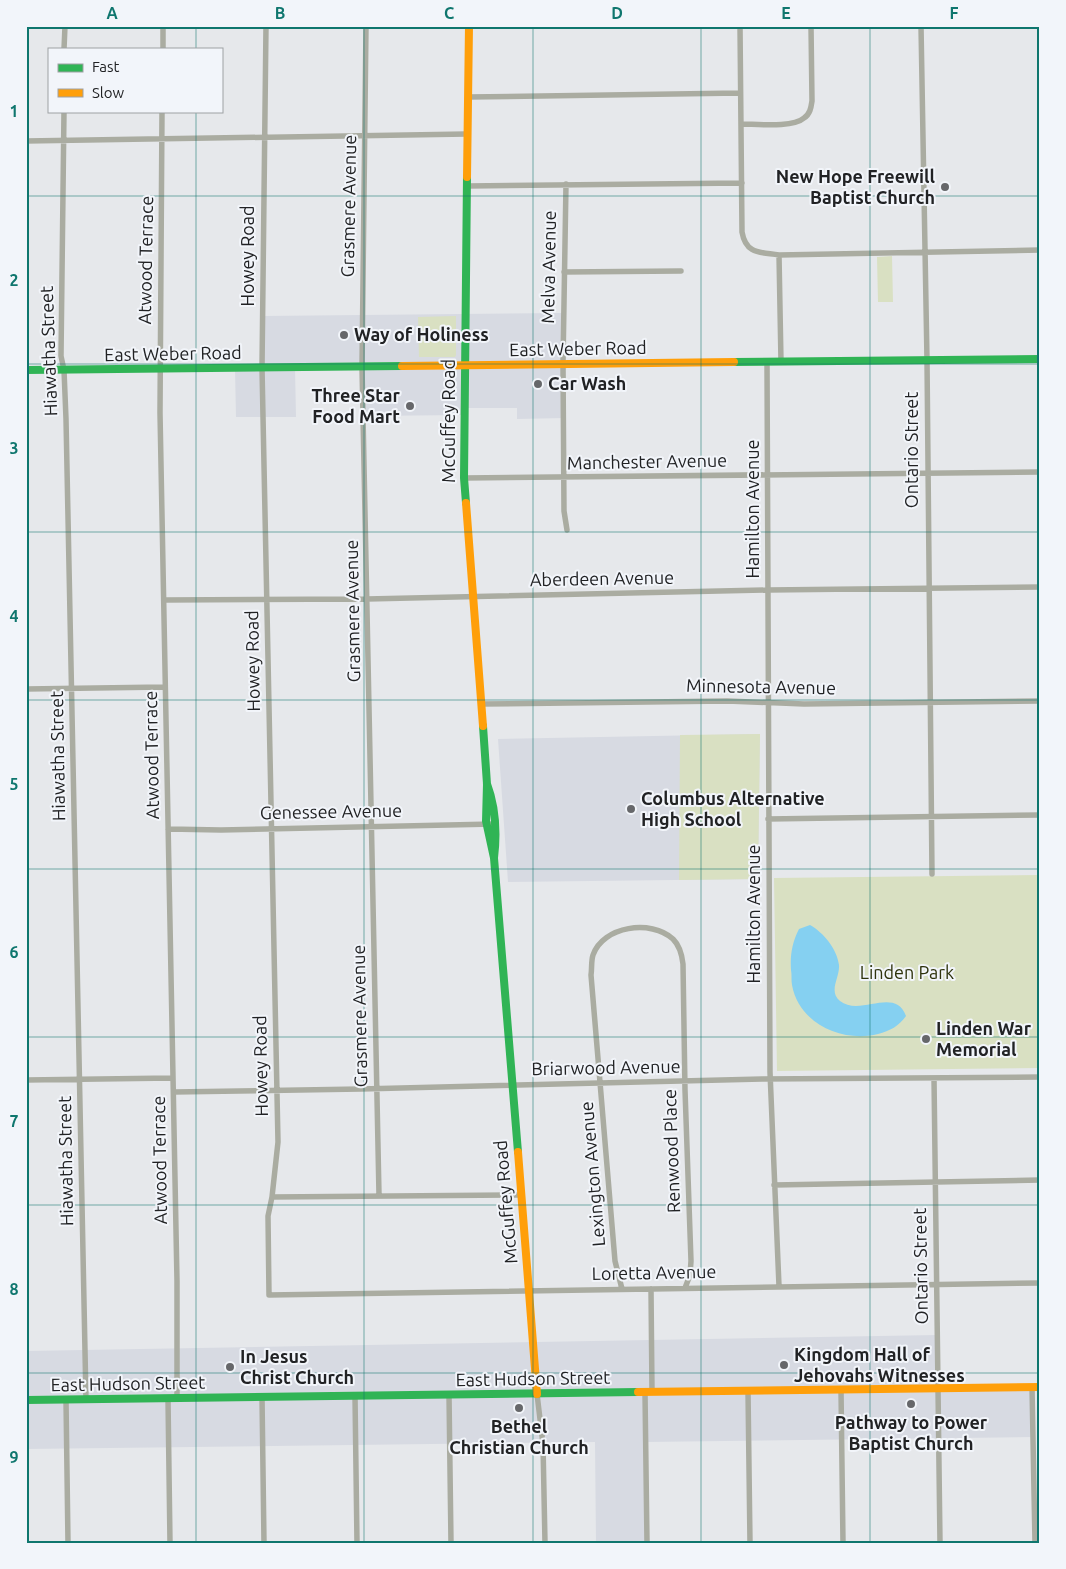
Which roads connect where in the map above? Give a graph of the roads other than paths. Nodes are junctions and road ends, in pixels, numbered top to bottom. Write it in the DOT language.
graph roads {
  1 [pos="65,26"];
  2 [pos="163,26"];
  3 [pos="266,26"];
  4 [pos="366,26"];
  5 [pos="469,26"];
  6 [pos="740,26"];
  7 [pos="811,26"];
  8 [pos="921,26"];
  9 [pos="64,48"];
  10 [pos="163,48"];
  11 [pos="740,94"];
  12 [pos="468,97"];
  13 [pos="64,112"];
  14 [pos="162,112"];
  15 [pos="741,124"];
  16 [pos="467,134"];
  17 [pos="365,136"];
  18 [pos="264,137"];
  19 [pos="162,138"];
  20 [pos="63,140"];
  21 [pos="26,141"];
  22 [pos="742,183"];
  23 [pos="566,184"];
  24 [pos="467,186"];
  25 [pos="1040,250"];
  26 [pos="925,252"];
  27 [pos="779,255"];
  28 [pos="681,271"];
  29 [pos="564,272"];
  30 [pos="1040,359"];
  31 [pos="927,360"];
  32 [pos="767,362"];
  33 [pos="781,362"];
  34 [pos="563,364"];
  35 [pos="464,365"];
  36 [pos="362,366"];
  37 [pos="262,368"];
  38 [pos="160,369"];
  39 [pos="26,370"];
  40 [pos="64,370"];
  41 [pos="1040,472"];
  42 [pos="928,473"];
  43 [pos="767,476"];
  44 [pos="464,478"];
  45 [pos="564,478"];
  46 [pos="567,530"];
  47 [pos="1040,586"];
  48 [pos="928,588"];
  49 [pos="768,590"];
  50 [pos="473,596"];
  51 [pos="367,599"];
  52 [pos="164,600"];
  53 [pos="267,600"];
  54 [pos="165,687"];
  55 [pos="71,688"];
  56 [pos="26,689"];
  57 [pos="1040,701"];
  58 [pos="929,702"];
  59 [pos="768,703"];
  60 [pos="481,704"];
  61 [pos="1040,815"];
  62 [pos="930,817"];
  63 [pos="768,819"];
  64 [pos="491,824"];
  65 [pos="372,827"];
  66 [pos="168,829"];
  67 [pos="272,829"];
  68 [pos="932,874"];
  69 [pos="604,939"];
  70 [pos="1040,1077"];
  71 [pos="173,1078"];
  72 [pos="934,1078"];
  73 [pos="770,1079"];
  74 [pos="26,1080"];
  75 [pos="80,1080"];
  76 [pos="685,1081"];
  77 [pos="601,1084"];
  78 [pos="512,1086"];
  79 [pos="377,1089"];
  80 [pos="276,1090"];
  81 [pos="174,1092"];
  82 [pos="1040,1180"];
  83 [pos="934,1182"];
  84 [pos="774,1184"];
  85 [pos="521,1195"];
  86 [pos="380,1196"];
  87 [pos="272,1197"];
  88 [pos="1040,1283"];
  89 [pos="936,1285"];
  90 [pos="779,1286"];
  91 [pos="651,1288"];
  92 [pos="685,1288"];
  93 [pos="622,1289"];
  94 [pos="528,1291"];
  95 [pos="268,1295"];
  96 [pos="1036,1387"];
  97 [pos="938,1389"];
  98 [pos="841,1390"];
  99 [pos="748,1391"];
  100 [pos="648,1392"];
  101 [pos="537,1394"];
  102 [pos="449,1395"];
  103 [pos="354,1396"];
  104 [pos="262,1397"];
  105 [pos="177,1398"];
  106 [pos="168,1399"];
  107 [pos="26,1400"];
  108 [pos="66,1400"];
  109 [pos="86,1400"];
  110 [pos="68,1543"];
  111 [pos="170,1543"];
  112 [pos="264,1543"];
  113 [pos="357,1543"];
  114 [pos="451,1543"];
  115 [pos="545,1543"];
  116 [pos="647,1543"];
  117 [pos="750,1543"];
  118 [pos="843,1543"];
  119 [pos="940,1543"];
  120 [pos="1035,1543"];
  1 -- 9 [label="street"];
  2 -- 10 [label="street"];
  3 -- 18 [label="street, Howey Road"];
  4 -- 17 [label="street, Grasmere Avenue"];
  5 -- 12 [label="street, McGuffey Road"];
  6 -- 11 [label="street"];
  7 -- 15 [label="street"];
  8 -- 26 [label="street, Ontario Street"];
  11 -- 12 [label="street"];
  11 -- 15 [label="street"];
  12 -- 16 [label="street, McGuffey Road"];
  13 -- 20 [label="street, Hiawatha Street"];
  14 -- 19 [label="street, Atwood Terrace"];
  15 -- 22 [label="street"];
  16 -- 17 [label="street"];
  16 -- 24 [label="street, McGuffey Road"];
  17 -- 18 [label="street"];
  17 -- 36 [label="street, Grasmere Avenue"];
  18 -- 19 [label="street"];
  18 -- 37 [label="street, Howey Road"];
  19 -- 20 [label="street"];
  19 -- 38 [label="street, Atwood Terrace"];
  20 -- 21 [label="street"];
  20 -- 40 [label="street, Hiawatha Street"];
  22 -- 23 [label="street"];
  22 -- 27 [label="street"];
  23 -- 24 [label="street"];
  23 -- 29 [label="street, Melva Avenue"];
  24 -- 35 [label="street, McGuffey Road"];
  25 -- 26 [label="street"];
  26 -- 27 [label="street"];
  26 -- 31 [label="street, Ontario Street"];
  27 -- 33 [label="street"];
  28 -- 29 [label="street"];
  29 -- 34 [label="street, Melva Avenue"];
  30 -- 31 [label="street, East Weber Road"];
  31 -- 33 [label="street, East Weber Road"];
  31 -- 42 [label="street, Ontario Street"];
  32 -- 33 [label="street, East Weber Road"];
  32 -- 34 [label="street, East Weber Road"];
  32 -- 43 [label="street, Hamilton Avenue"];
  34 -- 35 [label="street, East Weber Road"];
  34 -- 45 [label="street, Melva Avenue"];
  35 -- 36 [label="street, East Weber Road"];
  35 -- 44 [label="street, McGuffey Road"];
  36 -- 37 [label="street, East Weber Road"];
  36 -- 51 [label="street, Grasmere Avenue"];
  37 -- 38 [label="street, East Weber Road"];
  37 -- 53 [label="street, Howey Road"];
  38 -- 40 [label="street, East Weber Road"];
  38 -- 52 [label="street, Atwood Terrace"];
  39 -- 40 [label="street, East Weber Road"];
  40 -- 55 [label="street, Hiawatha Street"];
  41 -- 42 [label="street, Manchester Avenue"];
  42 -- 43 [label="street, Manchester Avenue"];
  42 -- 48 [label="street, Ontario Street"];
  43 -- 45 [label="street, Manchester Avenue"];
  43 -- 49 [label="street, Hamilton Avenue"];
  44 -- 45 [label="street, Manchester Avenue"];
  44 -- 50 [label="street, McGuffey Road"];
  45 -- 46 [label="street, Melva Avenue"];
  47 -- 48 [label="street, Aberdeen Avenue"];
  48 -- 49 [label="street, Aberdeen Avenue"];
  48 -- 58 [label="street, Ontario Street"];
  49 -- 50 [label="street, Aberdeen Avenue"];
  49 -- 59 [label="street, Hamilton Avenue"];
  50 -- 51 [label="street, Aberdeen Avenue"];
  50 -- 60 [label="street, McGuffey Road"];
  51 -- 53 [label="street, Aberdeen Avenue"];
  51 -- 65 [label="street, Grasmere Avenue"];
  52 -- 53 [label="street, Aberdeen Avenue"];
  52 -- 54 [label="street, Atwood Terrace"];
  53 -- 67 [label="street, Howey Road"];
  54 -- 55 [label="street"];
  54 -- 66 [label="street, Atwood Terrace"];
  55 -- 56 [label="street"];
  55 -- 75 [label="street, Hiawatha Street"];
  57 -- 58 [label="street, Minnesota Avenue"];
  58 -- 59 [label="street, Minnesota Avenue"];
  58 -- 62 [label="street, Ontario Street"];
  59 -- 60 [label="street, Minnesota Avenue"];
  59 -- 63 [label="street, Hamilton Avenue"];
  60 -- 64 [label="street, McGuffey Road"];
  61 -- 62 [label="street"];
  62 -- 63 [label="street"];
  62 -- 68 [label="street, Ontario Street"];
  63 -- 73 [label="street, Hamilton Avenue"];
  64 -- 65 [label="street, Genessee Avenue"];
  64 -- 78 [label="street, McGuffey Road"];
  65 -- 67 [label="street, Genessee Avenue"];
  65 -- 79 [label="street, Grasmere Avenue"];
  66 -- 67 [label="street, Genessee Avenue"];
  66 -- 71 [label="street, Atwood Terrace"];
  67 -- 80 [label="street, Howey Road"];
  69 -- 76 [label="street, Renwood Place"];
  69 -- 77 [label="street, Lexington Avenue"];
  70 -- 72 [label="street, Briarwood Avenue"];
  71 -- 75 [label="street"];
  71 -- 81 [label="street, Atwood Terrace"];
  72 -- 73 [label="street, Briarwood Avenue"];
  72 -- 83 [label="street, Ontario Street"];
  73 -- 76 [label="street, Briarwood Avenue"];
  73 -- 84 [label="street, Hamilton Avenue"];
  74 -- 75 [label="street"];
  75 -- 109 [label="street, Hiawatha Street"];
  76 -- 77 [label="street, Briarwood Avenue"];
  76 -- 92 [label="street, Renwood Place"];
  77 -- 78 [label="street, Briarwood Avenue"];
  77 -- 93 [label="street, Lexington Avenue"];
  78 -- 79 [label="street, Briarwood Avenue"];
  78 -- 85 [label="street, McGuffey Road"];
  79 -- 80 [label="street, Briarwood Avenue"];
  79 -- 86 [label="street, Grasmere Avenue"];
  80 -- 81 [label="street, Briarwood Avenue"];
  80 -- 87 [label="street, Howey Road"];
  81 -- 105 [label="street, Atwood Terrace"];
  82 -- 83 [label="street"];
  83 -- 84 [label="street"];
  83 -- 89 [label="street, Ontario Street"];
  84 -- 90 [label="street, Hamilton Avenue"];
  85 -- 86 [label="street"];
  85 -- 94 [label="street, McGuffey Road"];
  86 -- 87 [label="street"];
  87 -- 95 [label="street, Howey Road"];
  88 -- 89 [label="street, Loretta Avenue"];
  89 -- 90 [label="street, Loretta Avenue"];
  89 -- 97 [label="street, Ontario Street"];
  90 -- 92 [label="street, Loretta Avenue"];
  91 -- 92 [label="street, Loretta Avenue"];
  91 -- 93 [label="street, Loretta Avenue"];
  91 -- 100 [label="street"];
  93 -- 94 [label="street, Loretta Avenue"];
  94 -- 95 [label="street, Loretta Avenue"];
  94 -- 101 [label="street, McGuffey Road"];
  96 -- 97 [label="street, East Hudson Street"];
  96 -- 120 [label="street"];
  97 -- 98 [label="street, East Hudson Street"];
  97 -- 119 [label="street, Ontario Street"];
  98 -- 99 [label="street, East Hudson Street"];
  98 -- 118 [label="street"];
  99 -- 100 [label="street, East Hudson Street"];
  99 -- 117 [label="street"];
  100 -- 101 [label="street, East Hudson Street"];
  100 -- 116 [label="street"];
  101 -- 102 [label="street, East Hudson Street"];
  101 -- 115 [label="street, McGuffey Road"];
  102 -- 103 [label="street, East Hudson Street"];
  102 -- 114 [label="street"];
  103 -- 104 [label="street, East Hudson Street"];
  103 -- 113 [label="street"];
  104 -- 105 [label="street, East Hudson Street"];
  104 -- 112 [label="street"];
  105 -- 106 [label="street, East Hudson Street"];
  106 -- 109 [label="street, East Hudson Street"];
  106 -- 111 [label="street"];
  107 -- 108 [label="street, East Hudson Street"];
  108 -- 109 [label="street, East Hudson Street"];
  108 -- 110 [label="street"];
}
